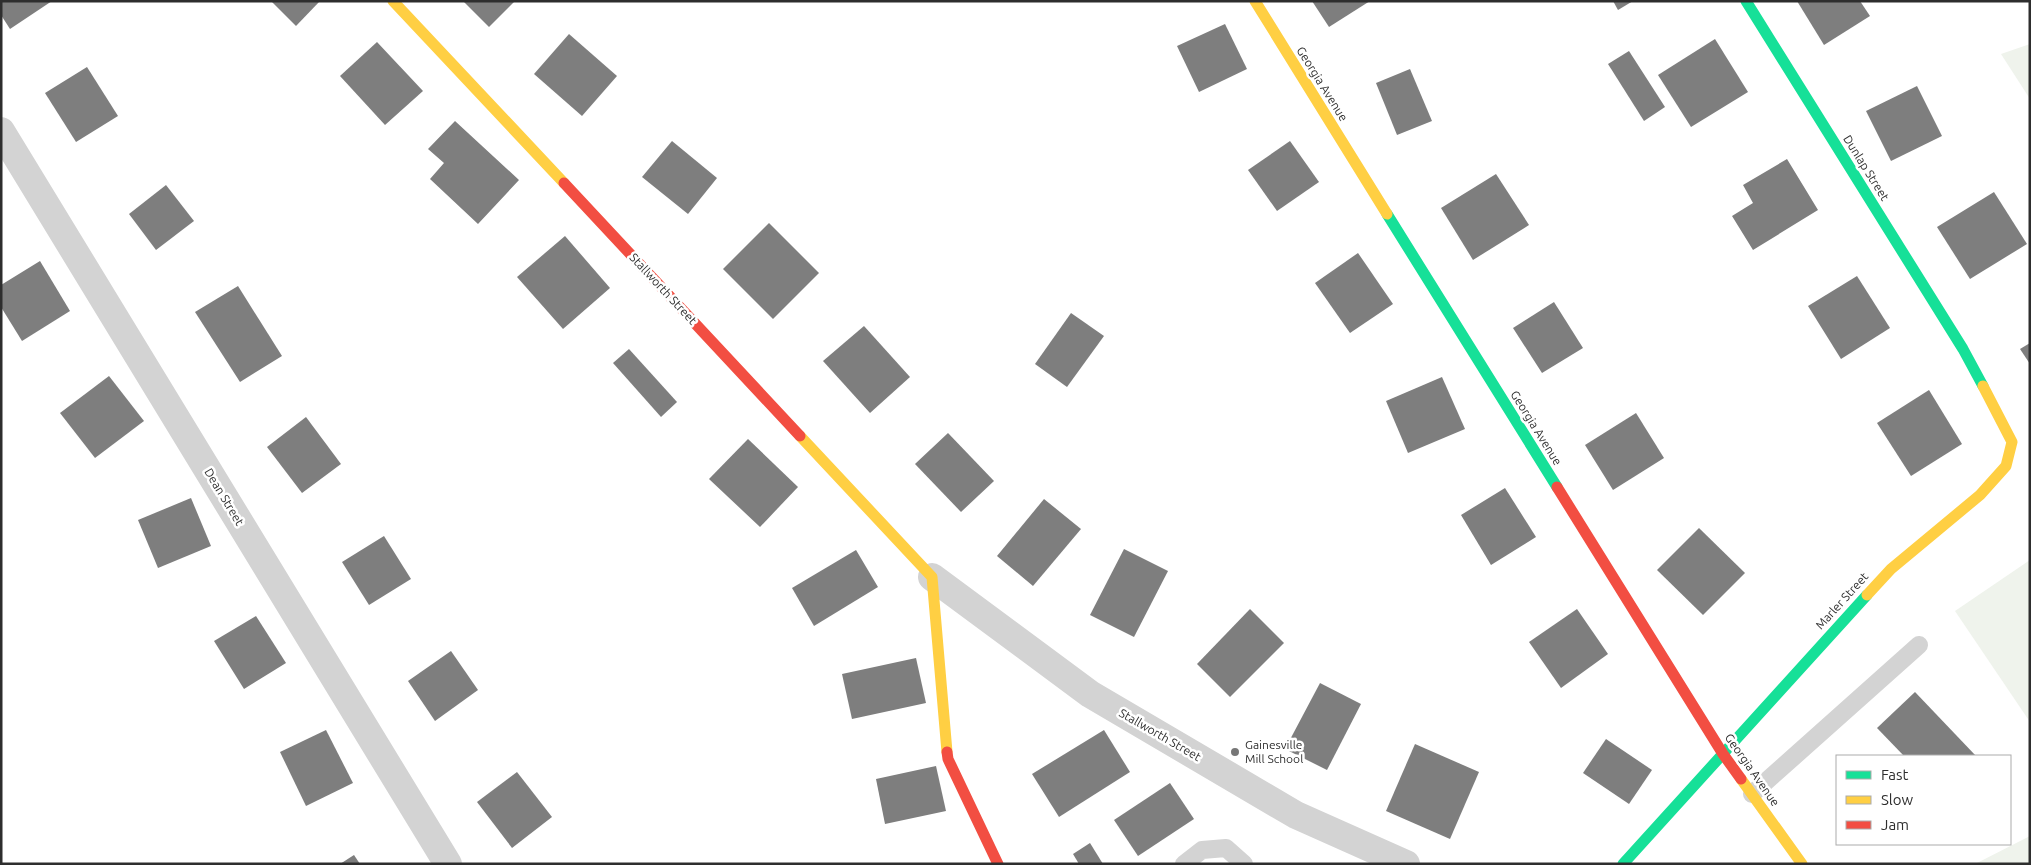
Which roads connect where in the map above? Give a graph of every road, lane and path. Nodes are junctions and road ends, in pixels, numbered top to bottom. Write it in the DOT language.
graph roads {
  1 [pos="393,1"];
  2 [pos="1255,1"];
  3 [pos="1746,1"];
  4 [pos="1,131"];
  5 [pos="1963,349"];
  6 [pos="932,577"];
  7 [pos="1919,645"];
  8 [pos="1723,754"];
  9 [pos="1752,794"];
  10 [pos="448,864"];
  11 [pos="998,864"];
  12 [pos="1184,864"];
  13 [pos="1244,864"];
  14 [pos="1406,864"];
  15 [pos="1623,864"];
  16 [pos="1802,864"];
  1 -- 6 [label="street, Stallworth Street"];
  2 -- 8 [label="street, Georgia Avenue"];
  3 -- 5 [label="street, Dunlap Street"];
  4 -- 10 [label="street, Dean Street"];
  5 -- 8 [label="street, Marler Street"];
  6 -- 11 [label="street"];
  6 -- 14 [label="street, Stallworth Street"];
  7 -- 9 [label="lane"];
  8 -- 9 [label="street, Georgia Avenue"];
  8 -- 15 [label="street, Marler Street"];
  9 -- 16 [label="street, Georgia Avenue"];
  12 -- 13 [label="lane"];
}
